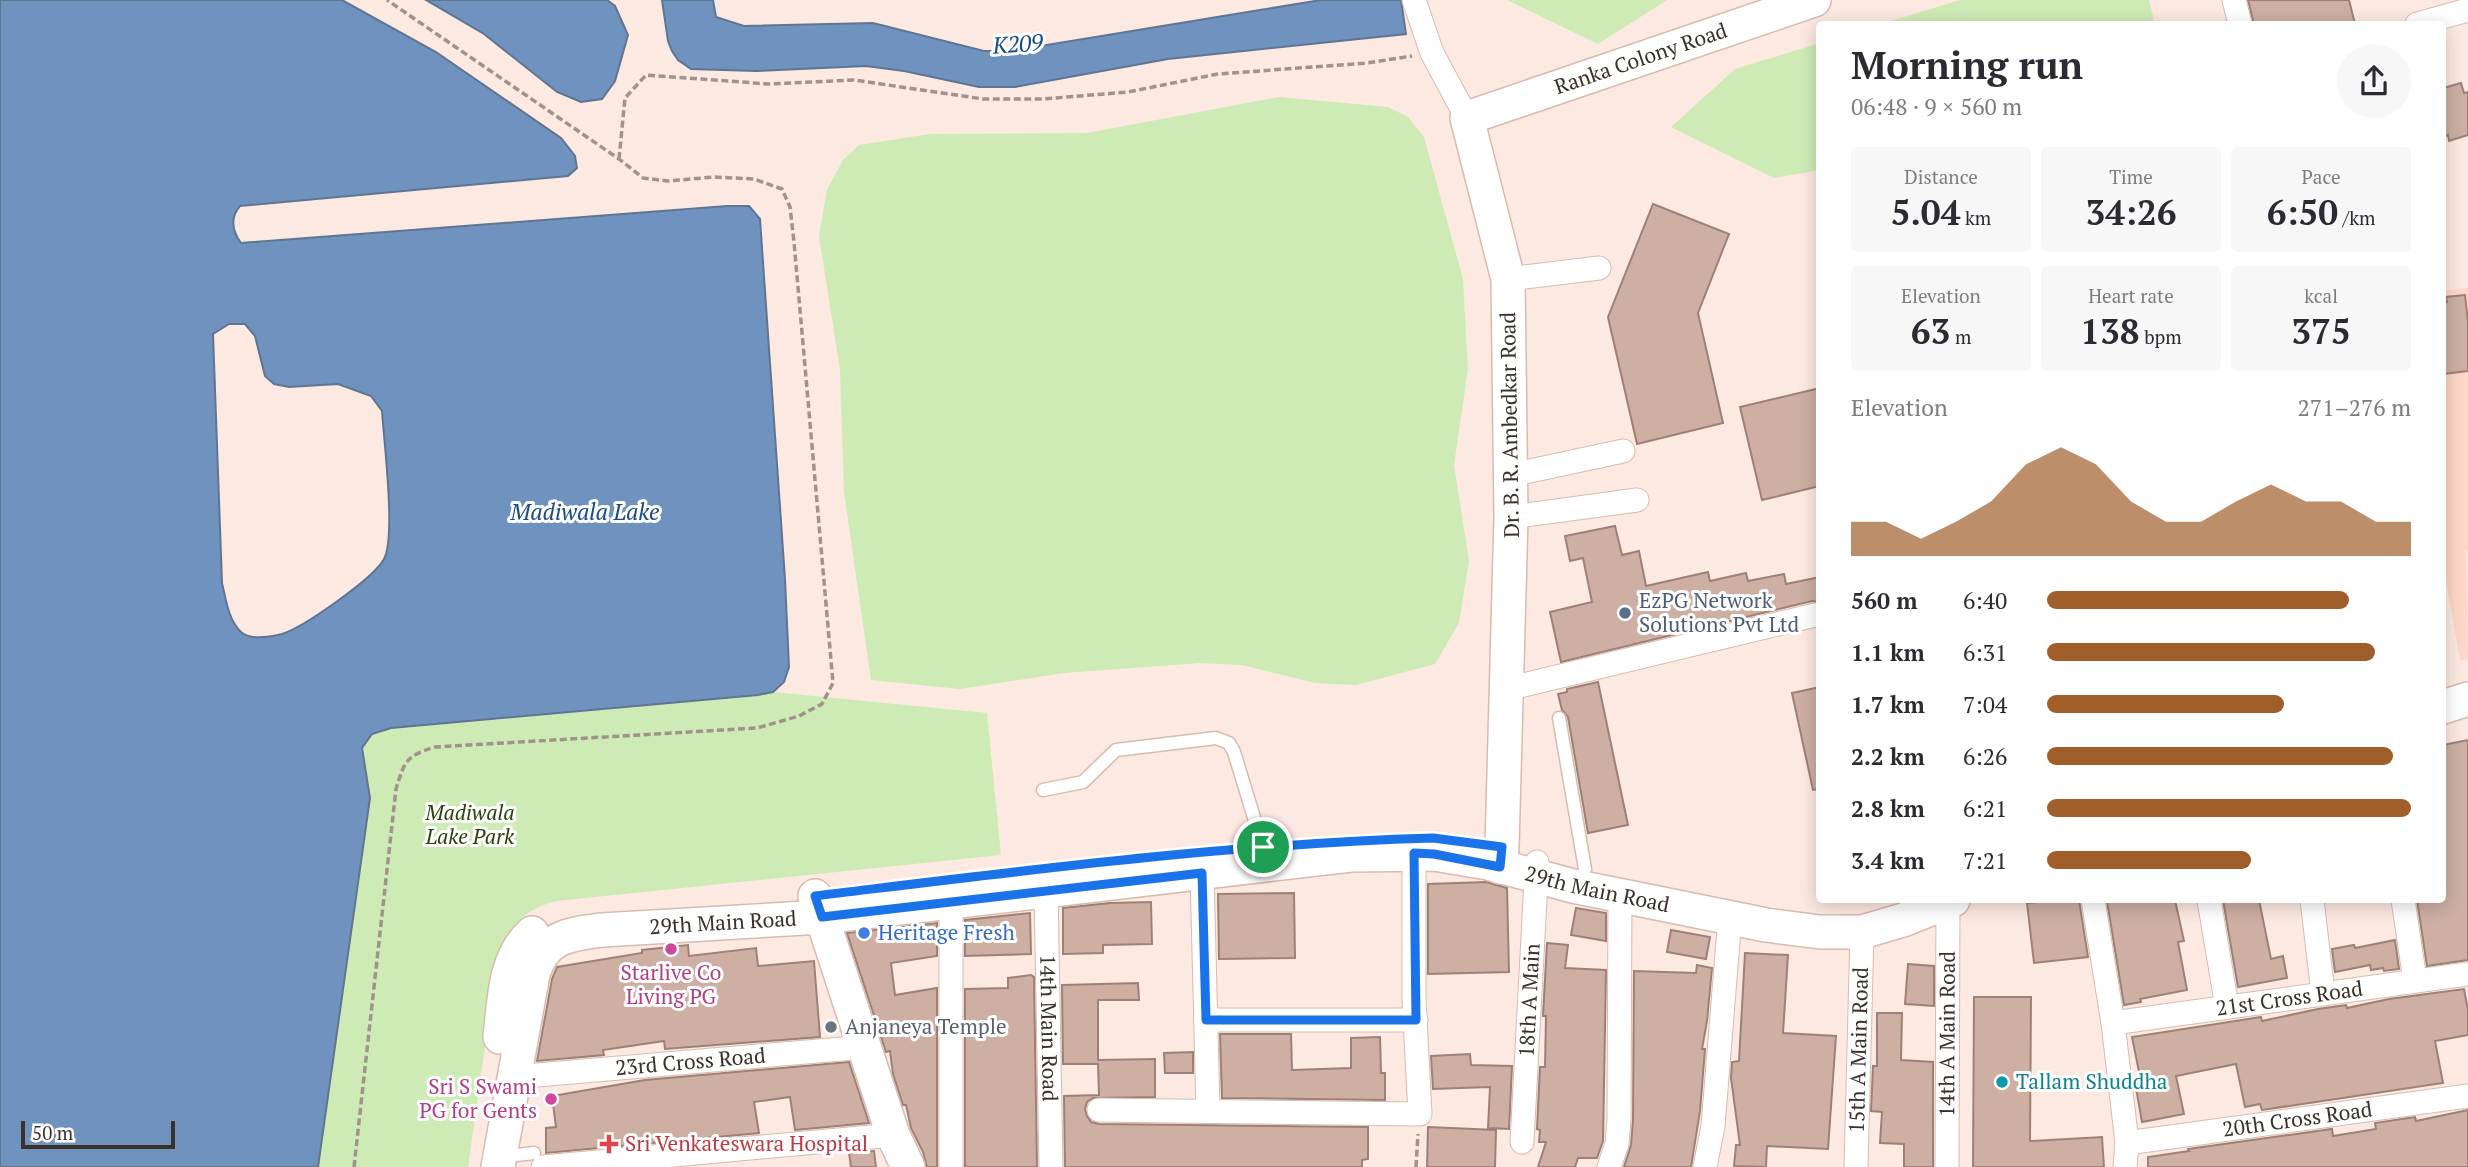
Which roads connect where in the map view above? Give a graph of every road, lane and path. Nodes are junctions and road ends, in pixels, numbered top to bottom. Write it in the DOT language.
graph roads {
  1 [pos="387,0"];
  2 [pos="1413,0"];
  3 [pos="1815,0"];
  4 [pos="2234,0"];
  5 [pos="2468,10"];
  6 [pos="2240,21"];
  7 [pos="2428,21"];
  8 [pos="1432,54"];
  9 [pos="1467,118"];
  10 [pos="619,159"];
  11 [pos="1599,268"];
  12 [pos="1508,279"];
  13 [pos="1623,451"];
  14 [pos="1511,475"];
  15 [pos="1637,500"];
  16 [pos="1511,517"];
  17 [pos="1816,615"];
  18 [pos="2468,680"];
  19 [pos="2446,687"];
  20 [pos="1507,689"];
  21 [pos="2468,699"];
  22 [pos="2446,707"];
  23 [pos="1559,718"];
  24 [pos="1043,790"];
  25 [pos="1263,847"];
  26 [pos="1414,853"];
  27 [pos="1501,857"];
  28 [pos="1537,869"];
  29 [pos="1585,869"];
  30 [pos="1202,873"];
  31 [pos="1046,890"];
  32 [pos="1620,895"];
  33 [pos="951,902"];
  34 [pos="1922,903"];
  35 [pos="1950,903"];
  36 [pos="2093,903"];
  37 [pos="2210,903"];
  38 [pos="2312,903"];
  39 [pos="2403,903"];
  40 [pos="1903,905"];
  41 [pos="818,906"];
  42 [pos="1730,917"];
  43 [pos="1862,932"];
  44 [pos="2468,974"];
  45 [pos="2415,980"];
  46 [pos="2323,993"];
  47 [pos="2227,1007"];
  48 [pos="1206,1020"];
  49 [pos="1416,1020"];
  50 [pos="2113,1023"];
  51 [pos="865,1047"];
  52 [pos="514,1077"];
  53 [pos="2468,1096"];
  54 [pos="1099,1110"];
  55 [pos="1208,1110"];
  56 [pos="1420,1114"];
  57 [pos="893,1135"];
  58 [pos="1522,1142"];
  59 [pos="2127,1143"];
  60 [pos="538,1160"];
  61 [pos="493,1164"];
  62 [pos="354,1167"];
  63 [pos="908,1167"];
  64 [pos="951,1167"];
  65 [pos="1051,1167"];
  66 [pos="1416,1167"];
  67 [pos="1609,1167"];
  68 [pos="1705,1167"];
  69 [pos="1856,1167"];
  70 [pos="1947,1167"];
  71 [pos="2126,1167"];
  1 -- 10 [label="path"];
  2 -- 8 [label="street, Dr. B. R. Ambedkar Road"];
  3 -- 9 [label="main road, Ranka Colony Road"];
  4 -- 6 [label="street"];
  5 -- 7 [label="street"];
  8 -- 9 [label="street, Dr. B. R. Ambedkar Road"];
  8 -- 10 [label="path"];
  9 -- 12 [label="main road, Dr. B. R. Ambedkar Road"];
  10 -- 62 [label="path"];
  11 -- 12 [label="street"];
  12 -- 14 [label="main road, Dr. B. R. Ambedkar Road"];
  13 -- 14 [label="street"];
  14 -- 16 [label="main road, Dr. B. R. Ambedkar Road"];
  15 -- 16 [label="street"];
  16 -- 20 [label="main road, Dr. B. R. Ambedkar Road"];
  17 -- 20 [label="street"];
  18 -- 19 [label="main road"];
  20 -- 27 [label="main road, Dr. B. R. Ambedkar Road"];
  21 -- 22 [label="main road"];
  23 -- 29 [label="lane"];
  24 -- 25 [label="lane"];
  25 -- 27 [label="main road, 29th Main Road"];
  25 -- 41 [label="main road, 29th Main Road"];
  26 -- 27 [label="main road, 29th Main Road"];
  26 -- 30 [label="main road, 29th Main Road"];
  26 -- 49 [label="street"];
  27 -- 28 [label="main road, 29th Main Road"];
  28 -- 29 [label="main road, 29th Main Road"];
  28 -- 32 [label="main road, 29th Main Road"];
  28 -- 58 [label="street, 18th A Main"];
  29 -- 40 [label="main road, 29th Main Road"];
  30 -- 31 [label="main road, 29th Main Road"];
  30 -- 48 [label="street"];
  31 -- 33 [label="main road, 29th Main Road"];
  31 -- 65 [label="street, 14th Main Road"];
  32 -- 42 [label="main road, 29th Main Road"];
  32 -- 67 [label="street"];
  33 -- 41 [label="main road, 29th Main Road"];
  33 -- 64 [label="street"];
  34 -- 40 [label="main road, 29th Main Road"];
  35 -- 70 [label="street, 14th A Main Road"];
  36 -- 50 [label="street"];
  37 -- 47 [label="street"];
  38 -- 46 [label="street"];
  39 -- 45 [label="street"];
  40 -- 43 [label="main road, 29th Main Road"];
  41 -- 51 [label="main road"];
  41 -- 52 [label="main road, 29th Main Road"];
  41 -- 61 [label="main road, 29th Main Road"];
  42 -- 43 [label="main road, 29th Main Road"];
  42 -- 68 [label="street"];
  43 -- 69 [label="street, 15th A Main Road"];
  44 -- 45 [label="street, 21st Cross Road"];
  45 -- 46 [label="street, 21st Cross Road"];
  46 -- 47 [label="street, 21st Cross Road"];
  47 -- 50 [label="street, 21st Cross Road"];
  48 -- 49 [label="street"];
  48 -- 55 [label="street"];
  49 -- 56 [label="street"];
  50 -- 59 [label="street"];
  51 -- 52 [label="street, 23rd Cross Road"];
  51 -- 57 [label="main road"];
  52 -- 61 [label="main road, 29th Main Road"];
  53 -- 59 [label="street, 20th Cross Road"];
  54 -- 55 [label="street"];
  55 -- 56 [label="street"];
  56 -- 66 [label="path"];
  57 -- 60 [label="street"];
  57 -- 63 [label="main road"];
  59 -- 71 [label="street"];
  60 -- 61 [label="lane"];
}
